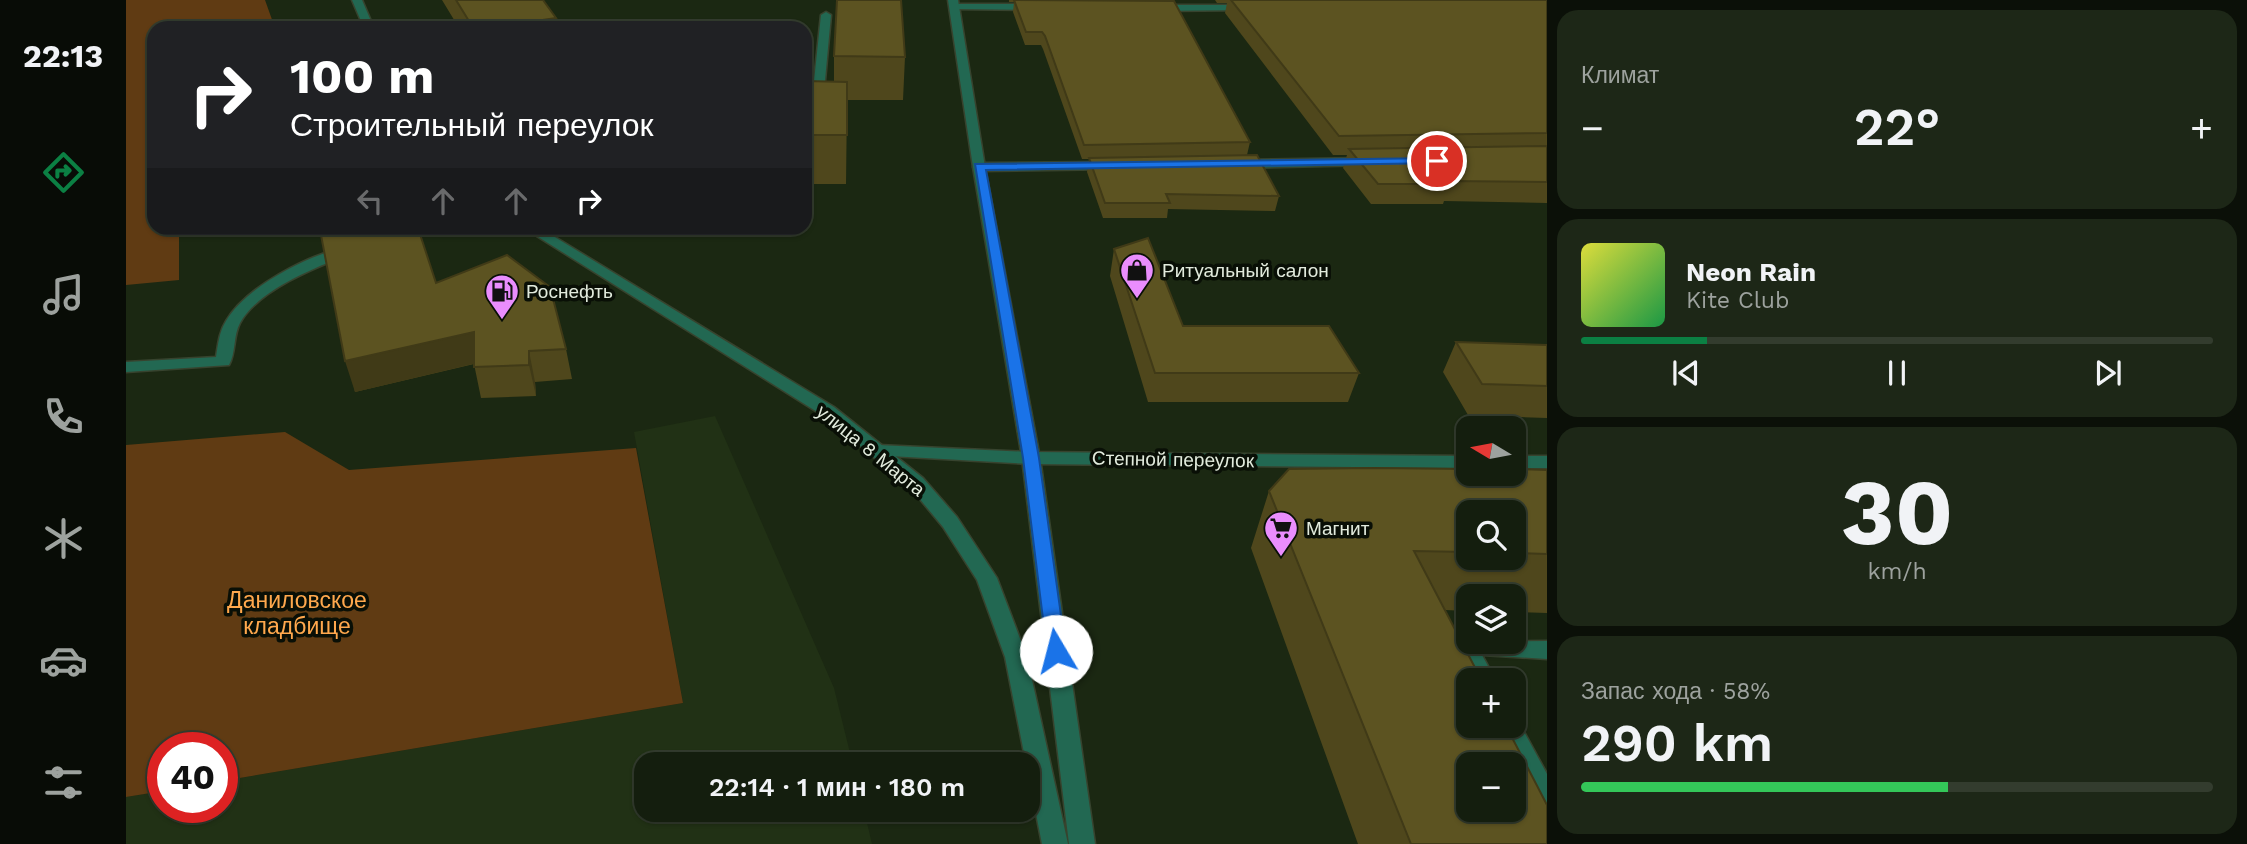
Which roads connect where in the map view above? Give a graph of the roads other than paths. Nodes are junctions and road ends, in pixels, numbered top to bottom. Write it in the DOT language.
graph roads {
  1 [pos="358,0"];
  2 [pos="954,3"];
  3 [pos="1051,7"];
  4 [pos="1147,8"];
  5 [pos="1258,8"];
  6 [pos="826,15"];
  7 [pos="366,21"];
  8 [pos="812,113"];
  9 [pos="1382,162"];
  10 [pos="1231,164"];
  11 [pos="1121,166"];
  12 [pos="979,167"];
  13 [pos="542,235"];
  14 [pos="366,245"];
  15 [pos="126,367"];
  16 [pos="878,452"];
  17 [pos="1031,458"];
  18 [pos="1456,462"];
  19 [pos="1526,462"];
  20 [pos="1547,463"];
  21 [pos="1547,650"];
  22 [pos="1478,668"];
  23 [pos="1515,738"];
  24 [pos="1547,798"];
  25 [pos="1055,844"];
  26 [pos="1082,844"];
  1 -- 7 [label="street"];
  2 -- 3 [label="street"];
  2 -- 12 [label="street"];
  4 -- 5 [label="street"];
  6 -- 8 [label="street"];
  9 -- 10 [label="street"];
  11 -- 12 [label="street"];
  12 -- 17 [label="street"];
  13 -- 16 [label="street, улица 8 Марта"];
  14 -- 15 [label="street"];
  16 -- 17 [label="street, Степной переулок"];
  16 -- 25 [label="street, улица 8 Марта"];
  17 -- 18 [label="street, Степной переулок"];
  17 -- 26 [label="street"];
  19 -- 20 [label="street"];
  21 -- 22 [label="street"];
  23 -- 24 [label="street"];
}
